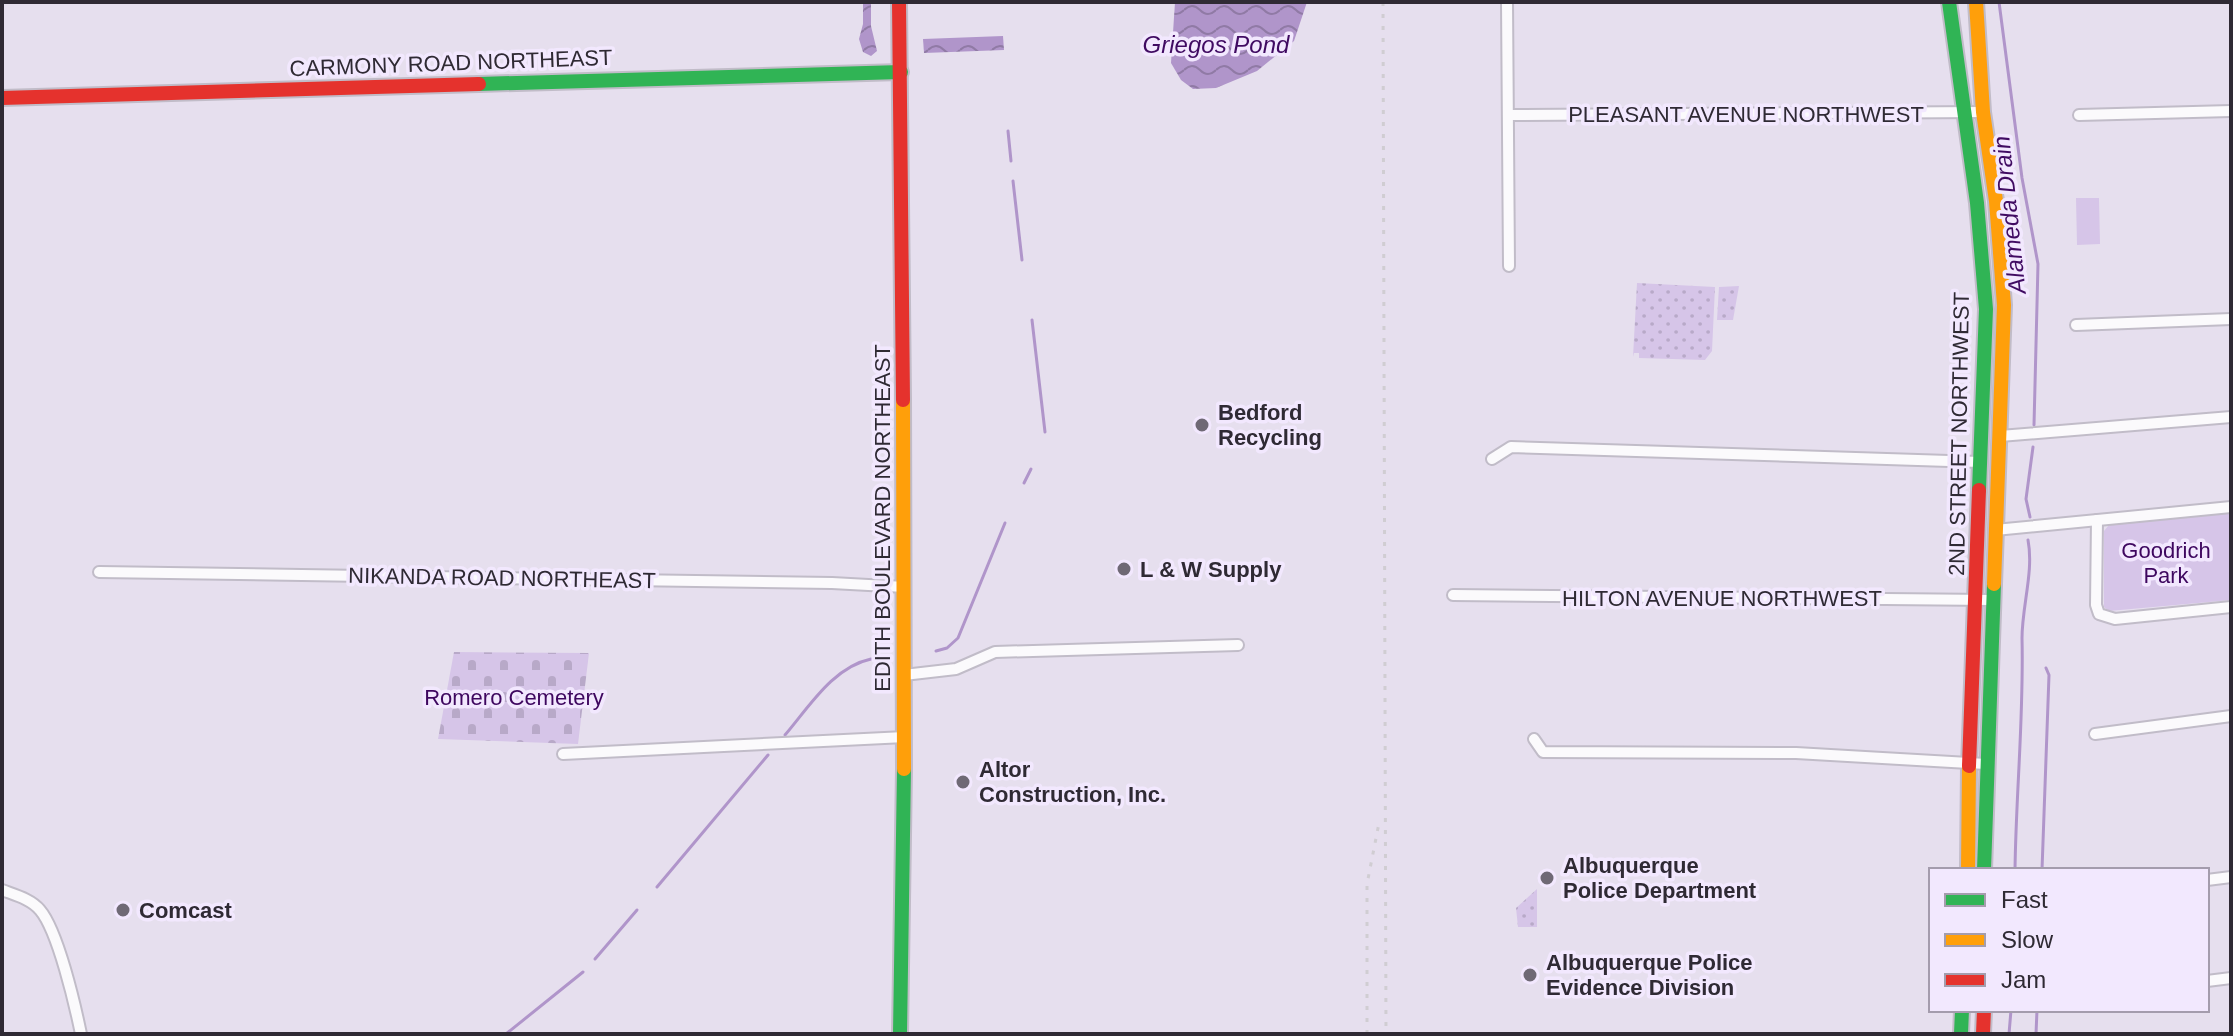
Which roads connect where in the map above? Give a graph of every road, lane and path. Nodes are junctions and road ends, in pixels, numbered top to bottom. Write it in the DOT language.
graph roads {
  1 [pos="899,2"];
  2 [pos="1507,2"];
  3 [pos="1949,2"];
  4 [pos="1976,2"];
  5 [pos="901,72"];
  6 [pos="2,98"];
  7 [pos="2231,111"];
  8 [pos="1983,112"];
  9 [pos="1966,114"];
  10 [pos="1509,115"];
  11 [pos="2079,115"];
  12 [pos="1509,266"];
  13 [pos="2231,319"];
  14 [pos="2076,325"];
  15 [pos="2231,417"];
  16 [pos="2000,436"];
  17 [pos="1492,459"];
  18 [pos="1980,462"];
  19 [pos="2231,507"];
  20 [pos="2097,520"];
  21 [pos="1995,530"];
  22 [pos="99,572"];
  23 [pos="905,587"];
  24 [pos="1453,595"];
  25 [pos="1984,600"];
  26 [pos="2231,607"];
  27 [pos="1238,645"];
  28 [pos="904,675"];
  29 [pos="2231,716"];
  30 [pos="2095,734"];
  31 [pos="905,737"];
  32 [pos="1534,739"];
  33 [pos="563,754"];
  34 [pos="1969,764"];
  35 [pos="1986,764"];
  36 [pos="1968,868"];
  37 [pos="1984,868"];
  38 [pos="2231,877"];
  39 [pos="2209,880"];
  40 [pos="2,890"];
  41 [pos="2231,978"];
  42 [pos="2209,981"];
  43 [pos="1962,1012"];
  44 [pos="1984,1012"];
  45 [pos="81,1034"];
  46 [pos="900,1034"];
  47 [pos="1961,1034"];
  48 [pos="1983,1034"];
  1 -- 5 [label="street, EDITH BOULEVARD NORTHEAST"];
  2 -- 10 [label="street"];
  3 -- 9 [label="street, 2ND STREET NORTHWEST"];
  4 -- 8 [label="street, 2ND STREET NORTHWEST"];
  5 -- 6 [label="street, CARMONY ROAD NORTHEAST"];
  5 -- 23 [label="street, EDITH BOULEVARD NORTHEAST"];
  7 -- 11 [label="street"];
  8 -- 9 [label="street, PLEASANT AVENUE NORTHWEST"];
  8 -- 16 [label="street, 2ND STREET NORTHWEST"];
  9 -- 10 [label="street, PLEASANT AVENUE NORTHWEST"];
  9 -- 18 [label="street, 2ND STREET NORTHWEST"];
  10 -- 12 [label="street"];
  13 -- 14 [label="street"];
  15 -- 16 [label="street"];
  16 -- 21 [label="street, 2ND STREET NORTHWEST"];
  17 -- 18 [label="street"];
  18 -- 25 [label="street, 2ND STREET NORTHWEST"];
  19 -- 20 [label="street"];
  20 -- 21 [label="street"];
  20 -- 26 [label="street"];
  21 -- 25 [label="street, 2ND STREET NORTHWEST"];
  22 -- 23 [label="street, NIKANDA ROAD NORTHEAST"];
  23 -- 28 [label="street, EDITH BOULEVARD NORTHEAST"];
  24 -- 25 [label="street, HILTON AVENUE NORTHWEST"];
  25 -- 34 [label="street, 2ND STREET NORTHWEST"];
  25 -- 35 [label="street, 2ND STREET NORTHWEST"];
  27 -- 28 [label="street"];
  28 -- 31 [label="street, EDITH BOULEVARD NORTHEAST"];
  29 -- 30 [label="street"];
  31 -- 33 [label="street"];
  31 -- 46 [label="street, EDITH BOULEVARD NORTHEAST"];
  32 -- 34 [label="street"];
  34 -- 35 [label="street"];
  34 -- 36 [label="street, 2ND STREET NORTHWEST"];
  35 -- 37 [label="street, 2ND STREET NORTHWEST"];
  38 -- 39 [label="street"];
  40 -- 45 [label="street"];
  41 -- 42 [label="street"];
  43 -- 47 [label="street"];
  44 -- 48 [label="street"];
}
